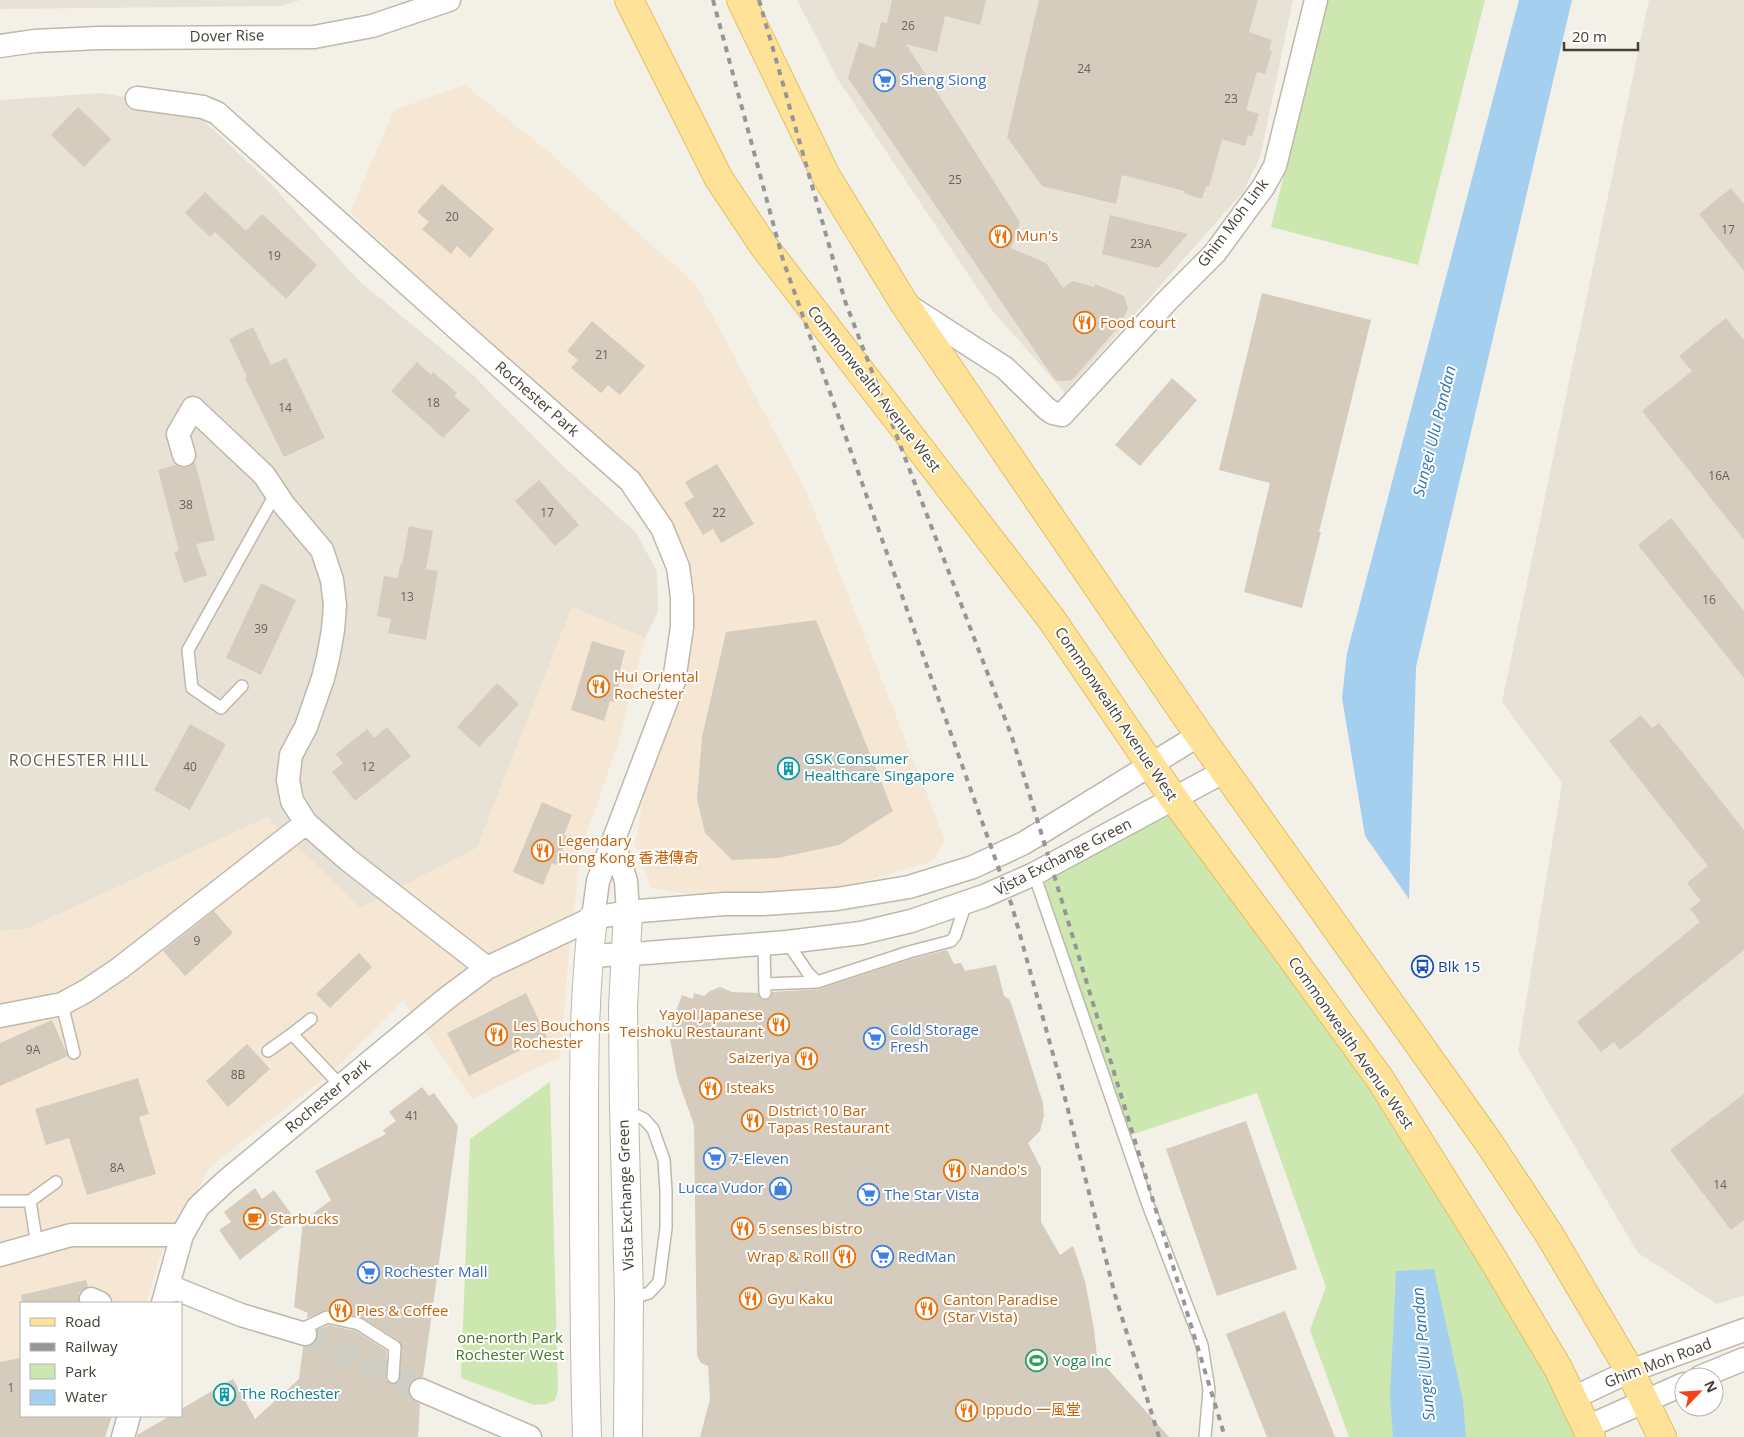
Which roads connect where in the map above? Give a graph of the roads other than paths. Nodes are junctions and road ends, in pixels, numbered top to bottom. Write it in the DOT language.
graph roads {
  1 [pos="449,0"];
  2 [pos="629,0"];
  3 [pos="741,0"];
  4 [pos="1316,0"];
  5 [pos="0,46"];
  6 [pos="137,98"];
  7 [pos="904,303"];
  8 [pos="184,455"];
  9 [pos="276,493"];
  10 [pos="242,686"];
  11 [pos="1199,735"];
  12 [pos="1151,766"];
  13 [pos="1225,771"];
  14 [pos="1174,800"];
  15 [pos="306,822"];
  16 [pos="614,843"];
  17 [pos="1034,874"];
  18 [pos="966,903"];
  19 [pos="628,912"];
  20 [pos="594,918"];
  21 [pos="787,942"];
  22 [pos="764,944"];
  23 [pos="627,953"];
  24 [pos="588,956"];
  25 [pos="487,968"];
  26 [pos="817,982"];
  27 [pos="62,1004"];
  28 [pos="0,1016"];
  29 [pos="311,1019"];
  30 [pos="292,1034"];
  31 [pos="268,1051"];
  32 [pos="74,1053"];
  33 [pos="341,1086"];
  34 [pos="624,1109"];
  35 [pos="56,1182"];
  36 [pos="0,1201"];
  37 [pos="30,1201"];
  38 [pos="182,1235"];
  39 [pos="37,1245"];
  40 [pos="0,1255"];
  41 [pos="166,1295"];
  42 [pos="629,1300"];
  43 [pos="1744,1330"];
  44 [pos="301,1333"];
  45 [pos="1744,1359"];
  46 [pos="1724,1367"];
  47 [pos="1630,1371"];
  48 [pos="393,1377"];
  49 [pos="1674,1388"];
  50 [pos="421,1390"];
  51 [pos="1573,1398"];
  52 [pos="1645,1400"];
  53 [pos="129,1417"];
  54 [pos="1589,1432"];
  55 [pos="123,1437"];
  56 [pos="530,1437"];
  57 [pos="587,1437"];
  58 [pos="628,1437"];
  59 [pos="1205,1437"];
  60 [pos="1662,1437"];
  1 -- 5 [label="street, Dover Rise"];
  2 -- 12 [label="main road, Commonwealth Avenue West"];
  3 -- 7 [label="main road"];
  4 -- 7 [label="street, Ghim Moh Link"];
  6 -- 16 [label="street, Rochester Park"];
  7 -- 11 [label="main road"];
  8 -- 9 [label="street"];
  9 -- 10 [label="lane"];
  9 -- 15 [label="street"];
  11 -- 12 [label="street, Vista Exchange Green"];
  11 -- 13 [label="main road"];
  12 -- 14 [label="main road, Commonwealth Avenue West"];
  12 -- 19 [label="street, Vista Exchange Green"];
  13 -- 14 [label="street, Vista Exchange Green"];
  13 -- 47 [label="main road"];
  14 -- 17 [label="street, Vista Exchange Green"];
  14 -- 51 [label="main road, Commonwealth Avenue West"];
  15 -- 25 [label="street"];
  15 -- 27 [label="street"];
  16 -- 19 [label="street"];
  16 -- 20 [label="street, Rochester Park"];
  17 -- 18 [label="street, Vista Exchange Green"];
  17 -- 59 [label="lane"];
  18 -- 21 [label="street, Vista Exchange Green"];
  18 -- 26 [label="lane"];
  19 -- 20 [label="street, Vista Exchange Green"];
  19 -- 23 [label="street, Vista Exchange Green"];
  20 -- 24 [label="street"];
  20 -- 25 [label="street, Rochester Park"];
  21 -- 22 [label="street, Vista Exchange Green"];
  21 -- 26 [label="lane"];
  22 -- 23 [label="street, Vista Exchange Green"];
  22 -- 26 [label="lane"];
  23 -- 24 [label="street, Vista Exchange Green"];
  23 -- 34 [label="street, Vista Exchange Green"];
  24 -- 57 [label="street"];
  25 -- 33 [label="street, Rochester Park"];
  27 -- 28 [label="street"];
  27 -- 32 [label="lane"];
  29 -- 30 [label="lane"];
  30 -- 31 [label="lane"];
  30 -- 33 [label="lane"];
  33 -- 38 [label="street, Rochester Park"];
  34 -- 42 [label="street, Vista Exchange Green"];
  34 -- 42 [label="lane"];
  35 -- 37 [label="lane"];
  36 -- 37 [label="lane"];
  37 -- 39 [label="lane"];
  38 -- 39 [label="street"];
  38 -- 41 [label="street, Rochester Park"];
  39 -- 40 [label="street"];
  41 -- 44 [label="street"];
  42 -- 58 [label="street, Vista Exchange Green"];
  43 -- 47 [label="street, Ghim Moh Road"];
  44 -- 48 [label="lane"];
  45 -- 46 [label="street, Ghim Moh Road"];
  47 -- 51 [label="street, Ghim Moh Road"];
  47 -- 52 [label="main road"];
  49 -- 52 [label="street, Ghim Moh Road"];
  50 -- 56 [label="street"];
  51 -- 54 [label="main road, Commonwealth Avenue West"];
  52 -- 54 [label="street, Ghim Moh Road"];
  52 -- 60 [label="main road"];
  53 -- 55 [label="street"];
}
